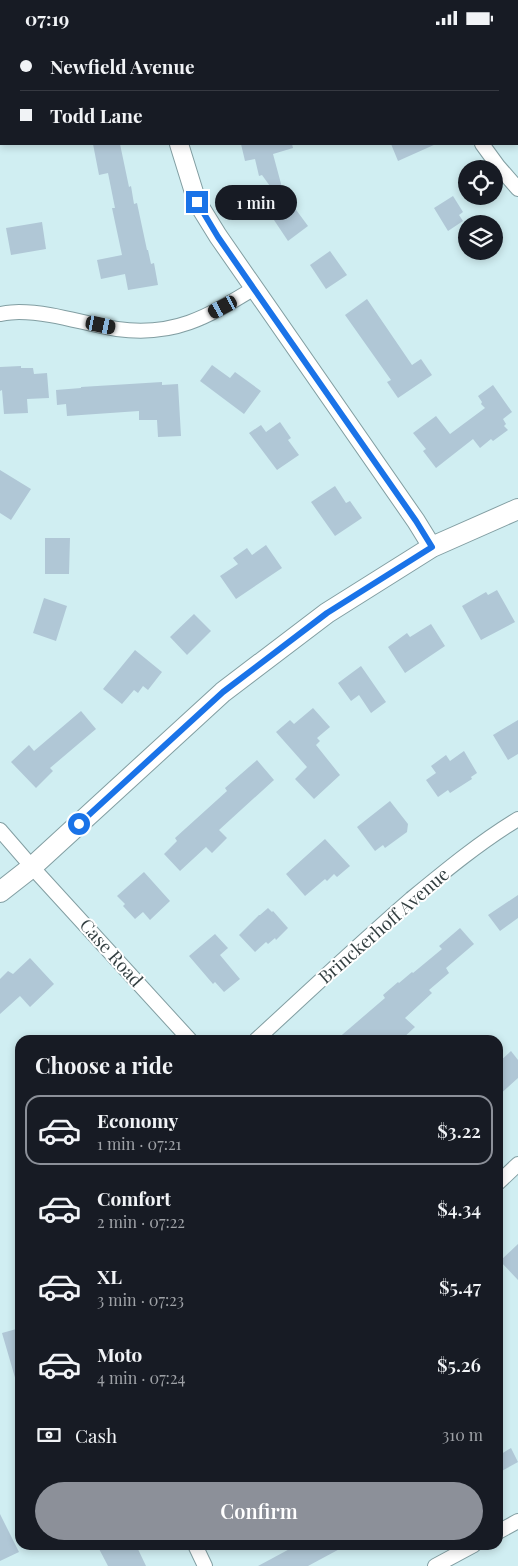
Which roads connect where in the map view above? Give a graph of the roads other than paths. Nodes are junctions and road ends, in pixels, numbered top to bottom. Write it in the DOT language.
graph roads {
  1 [pos="179,145"];
  2 [pos="483,145"];
  3 [pos="518,189"];
  4 [pos="254,289"];
  5 [pos="0,314"];
  6 [pos="518,509"];
  7 [pos="432,547"];
  8 [pos="518,819"];
  9 [pos="0,830"];
  10 [pos="32,867"];
  11 [pos="0,892"];
  12 [pos="185,1035"];
  13 [pos="261,1035"];
  14 [pos="518,1164"];
  15 [pos="503,1178"];
  16 [pos="518,1521"];
  17 [pos="503,1529"];
  18 [pos="197,1550"];
  19 [pos="465,1550"];
  20 [pos="204,1566"];
  21 [pos="435,1566"];
  1 -- 4 [label="street"];
  2 -- 3 [label="street"];
  4 -- 5 [label="street"];
  4 -- 7 [label="street"];
  6 -- 7 [label="main road"];
  7 -- 10 [label="main road"];
  8 -- 13 [label="street, Brinckerhoff Avenue"];
  9 -- 10 [label="street, Case Road"];
  10 -- 11 [label="main road"];
  10 -- 12 [label="street, Case Road"];
  14 -- 15 [label="street"];
  16 -- 17 [label="street"];
  18 -- 20 [label="street"];
  19 -- 21 [label="street"];
}
